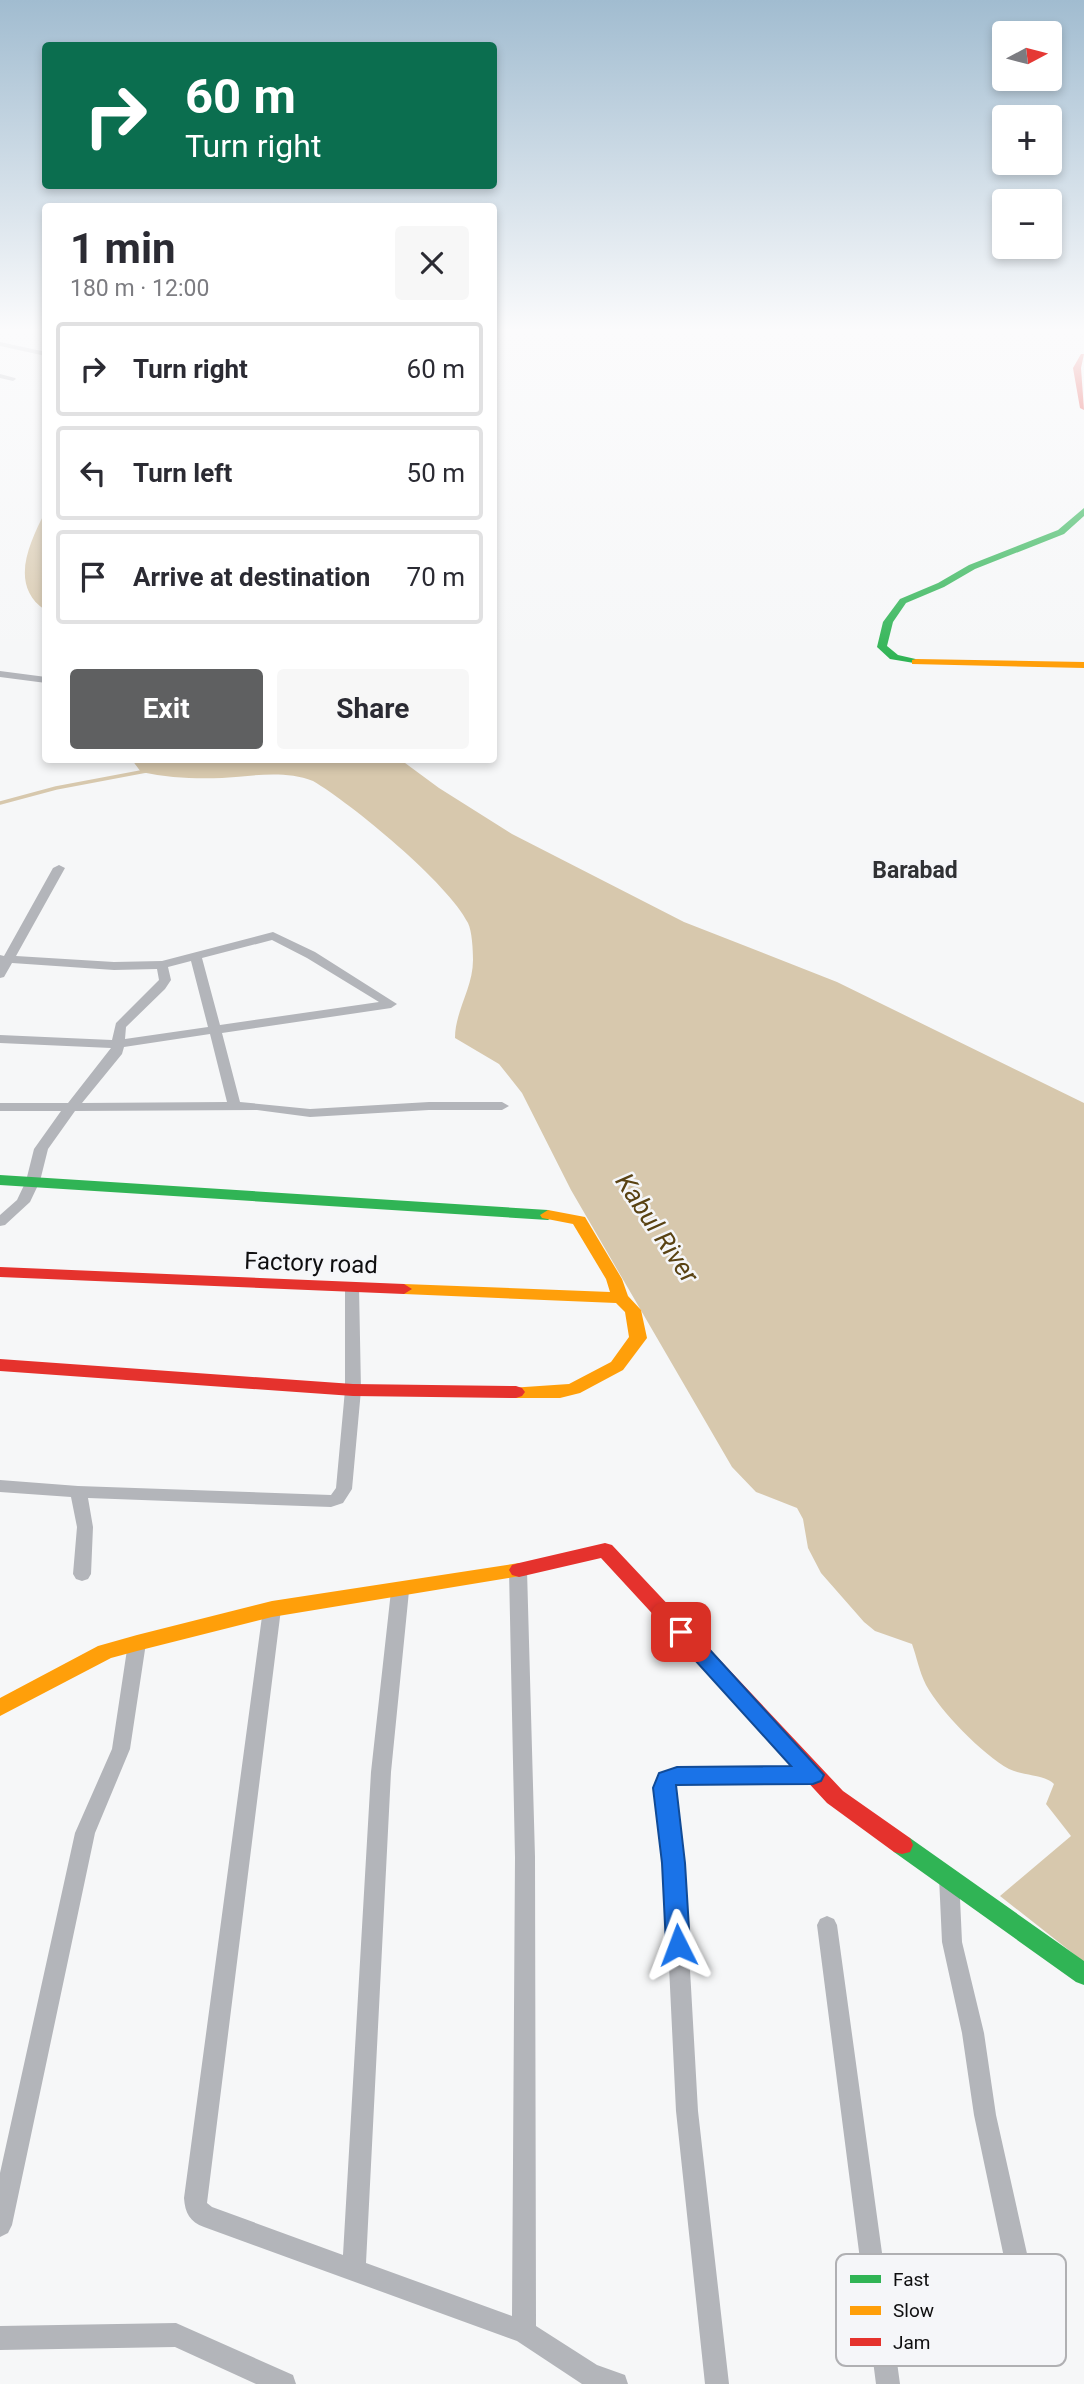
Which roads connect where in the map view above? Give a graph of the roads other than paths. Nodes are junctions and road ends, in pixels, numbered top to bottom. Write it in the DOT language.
graph roads {
  1 [pos="1084,511"];
  2 [pos="1084,664"];
  3 [pos="0,674"];
  4 [pos="42,679"];
  5 [pos="60,868"];
  6 [pos="196,956"];
  7 [pos="4,960"];
  8 [pos="162,965"];
  9 [pos="0,974"];
  10 [pos="216,1028"];
  11 [pos="0,1039"];
  12 [pos="118,1044"];
  13 [pos="502,1106"];
  14 [pos="0,1107"];
  15 [pos="235,1107"];
  16 [pos="71,1108"];
  17 [pos="0,1180"];
  18 [pos="33,1181"];
  19 [pos="0,1222"];
  20 [pos="0,1272"];
  21 [pos="352,1287"];
  22 [pos="620,1298"];
  23 [pos="0,1366"];
  24 [pos="353,1390"];
  25 [pos="0,1486"];
  26 [pos="78,1492"];
  27 [pos="518,1570"];
  28 [pos="82,1574"];
  29 [pos="400,1591"];
  30 [pos="272,1609"];
  31 [pos="137,1643"];
  32 [pos="6,1705"];
  33 [pos="0,1716"];
  34 [pos="813,1775"];
  35 [pos="949,1877"];
  36 [pos="827,1926"];
  37 [pos="1084,1974"];
  38 [pos="0,2225"];
  39 [pos="871,2254"];
  40 [pos="1015,2254"];
  41 [pos="354,2269"];
  42 [pos="524,2332"];
  43 [pos="0,2338"];
  44 [pos="886,2366"];
  45 [pos="588,2380"];
  46 [pos="284,2384"];
  47 [pos="616,2384"];
  48 [pos="717,2384"];
  49 [pos="888,2384"];
  1 -- 2 [label="street"];
  3 -- 4 [label="street"];
  5 -- 7 [label="street"];
  6 -- 8 [label="street"];
  6 -- 10 [label="street"];
  6 -- 10 [label="street"];
  7 -- 8 [label="street"];
  7 -- 9 [label="street"];
  8 -- 12 [label="street"];
  10 -- 12 [label="street"];
  10 -- 15 [label="street"];
  11 -- 12 [label="street"];
  12 -- 16 [label="street"];
  13 -- 15 [label="street"];
  14 -- 16 [label="street"];
  15 -- 16 [label="street"];
  16 -- 18 [label="street"];
  17 -- 18 [label="street"];
  18 -- 19 [label="street"];
  18 -- 22 [label="street"];
  20 -- 21 [label="street, Factory road"];
  21 -- 22 [label="street, Factory road"];
  21 -- 24 [label="street"];
  22 -- 24 [label="street"];
  23 -- 24 [label="street"];
  24 -- 26 [label="street"];
  25 -- 26 [label="street"];
  26 -- 28 [label="street"];
  27 -- 29 [label="street"];
  27 -- 34 [label="street"];
  27 -- 42 [label="street"];
  29 -- 30 [label="street"];
  29 -- 41 [label="street"];
  30 -- 31 [label="street"];
  30 -- 41 [label="street"];
  31 -- 32 [label="street"];
  31 -- 38 [label="street"];
  32 -- 33 [label="street"];
  34 -- 35 [label="street"];
  34 -- 48 [label="street"];
  35 -- 37 [label="street"];
  35 -- 40 [label="street"];
  36 -- 39 [label="street"];
  41 -- 42 [label="street"];
  42 -- 45 [label="street"];
  43 -- 46 [label="street"];
  44 -- 49 [label="street"];
  45 -- 47 [label="street"];
}
